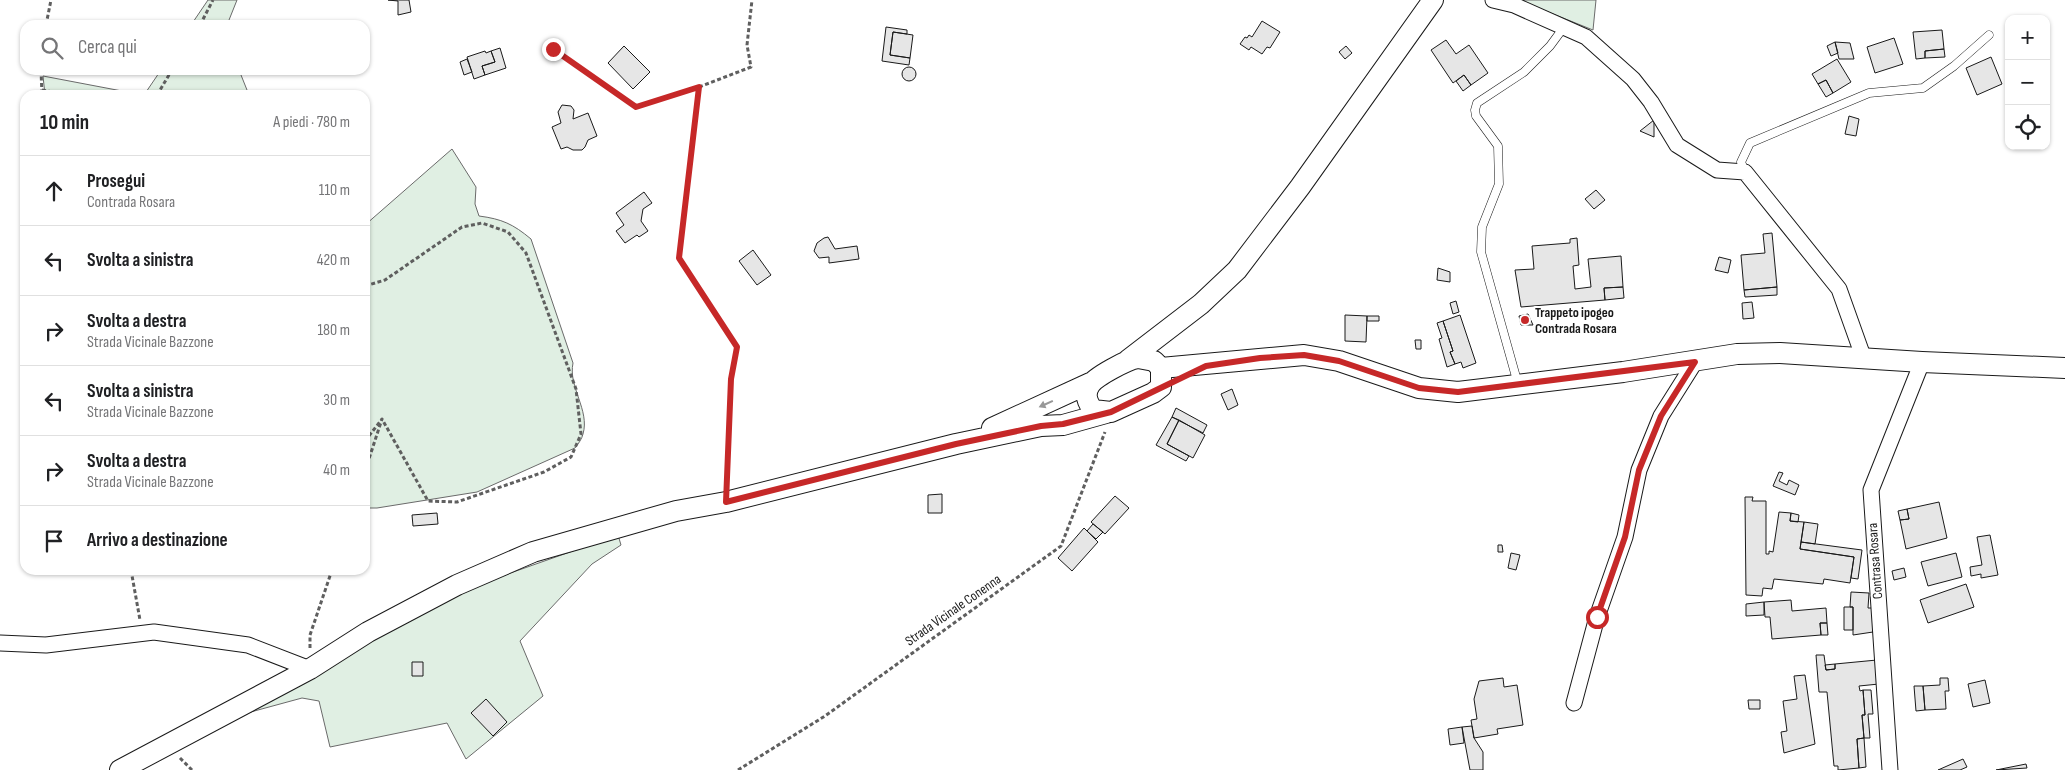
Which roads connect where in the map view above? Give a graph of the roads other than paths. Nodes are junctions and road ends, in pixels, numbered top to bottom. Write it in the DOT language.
graph roads {
  1 [pos="1433,0"];
  2 [pos="1493,0"];
  3 [pos="1564,27"];
  4 [pos="1989,34"];
  5 [pos="1745,172"];
  6 [pos="1185,316"];
  7 [pos="1864,358"];
  8 [pos="1128,360"];
  9 [pos="1695,362"];
  10 [pos="1922,362"];
  11 [pos="2065,368"];
  12 [pos="1160,373"];
  13 [pos="1090,384"];
  14 [pos="1518,384"];
  15 [pos="1108,412"];
  16 [pos="956,444"];
  17 [pos="0,643"];
  18 [pos="310,669"];
  19 [pos="1574,703"];
  20 [pos="120,770"];
  21 [pos="1890,770"];
  1 -- 6 [label="street"];
  2 -- 3 [label="street"];
  3 -- 5 [label="street"];
  3 -- 14 [label="lane"];
  4 -- 5 [label="lane"];
  5 -- 7 [label="street"];
  6 -- 8 [label="street"];
  6 -- 12 [label="street"];
  7 -- 9 [label="street"];
  7 -- 10 [label="street"];
  8 -- 12 [label="street"];
  8 -- 13 [label="street"];
  9 -- 14 [label="street"];
  9 -- 19 [label="street"];
  10 -- 11 [label="street"];
  10 -- 21 [label="street, Contrasa Rosara"];
  12 -- 14 [label="street"];
  12 -- 15 [label="street"];
  13 -- 15 [label="street"];
  13 -- 16 [label="street, one-way"];
  15 -- 16 [label="street"];
  16 -- 18 [label="street"];
  17 -- 18 [label="street"];
  18 -- 20 [label="street"];
}
